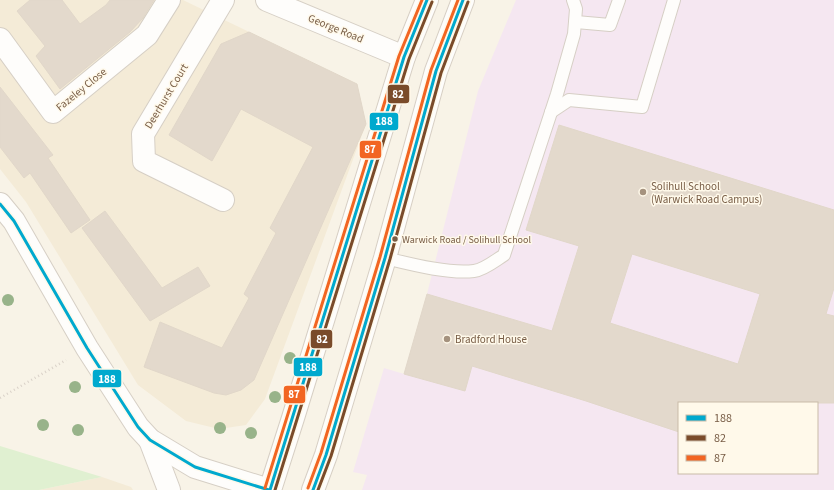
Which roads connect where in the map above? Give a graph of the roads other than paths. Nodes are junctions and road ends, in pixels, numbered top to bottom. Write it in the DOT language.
graph roads {
  1 [pos="169,0"];
  2 [pos="223,0"];
  3 [pos="267,0"];
  4 [pos="427,0"];
  5 [pos="463,0"];
  6 [pos="573,0"];
  7 [pos="619,0"];
  8 [pos="674,0"];
  9 [pos="576,22"];
  10 [pos="0,39"];
  11 [pos="404,57"];
  12 [pos="436,70"];
  13 [pos="551,112"];
  14 [pos="223,200"];
  15 [pos="0,204"];
  16 [pos="385,258"];
  17 [pos="150,440"];
  18 [pos="169,490"];
  19 [pos="269,490"];
  20 [pos="313,490"];
  1 -- 10 [label="street, Fazeley Close"];
  2 -- 14 [label="street, Deerhurst Court"];
  3 -- 11 [label="street, George Road"];
  4 -- 11 [label="street"];
  5 -- 12 [label="street"];
  6 -- 9 [label="lane"];
  7 -- 9 [label="lane"];
  8 -- 13 [label="lane"];
  9 -- 13 [label="lane"];
  11 -- 12 [label="street, George Road"];
  11 -- 19 [label="street"];
  12 -- 16 [label="street"];
  13 -- 16 [label="lane"];
  15 -- 17 [label="street"];
  16 -- 20 [label="street"];
  17 -- 18 [label="street"];
  17 -- 19 [label="street"];
}
